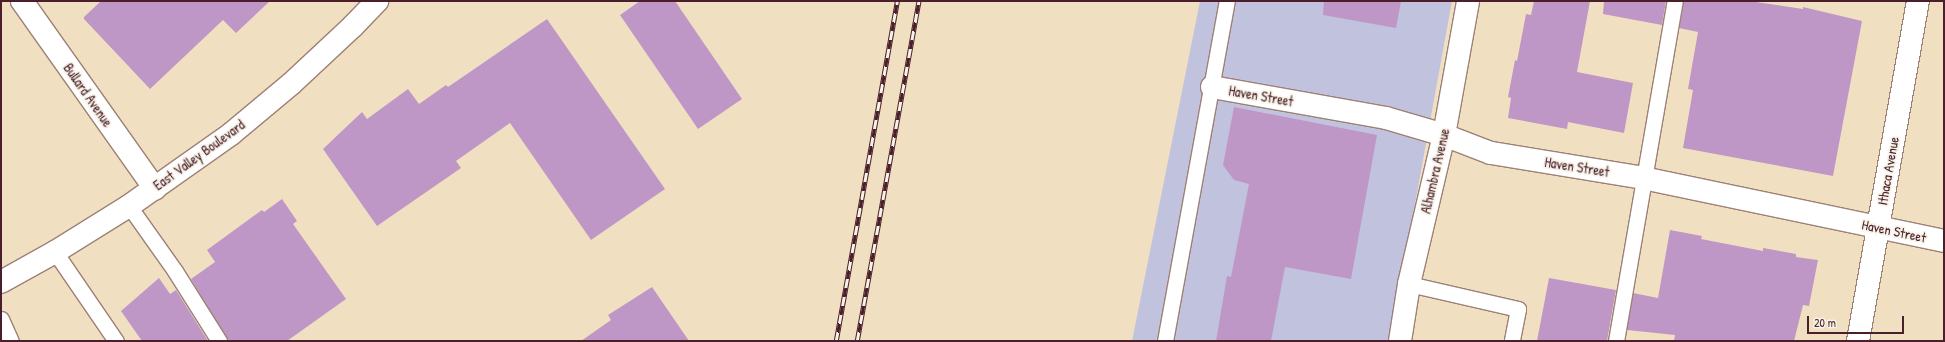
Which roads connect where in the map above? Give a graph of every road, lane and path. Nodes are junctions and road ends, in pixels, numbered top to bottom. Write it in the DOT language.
graph roads {
  1 [pos="22,1"];
  2 [pos="377,1"];
  3 [pos="1227,1"];
  4 [pos="1468,1"];
  5 [pos="1675,1"];
  6 [pos="1918,1"];
  7 [pos="1212,87"];
  8 [pos="1444,135"];
  9 [pos="1643,178"];
  10 [pos="155,188"];
  11 [pos="129,206"];
  12 [pos="1878,227"];
  13 [pos="1944,241"];
  14 [pos="55,252"];
  15 [pos="1,282"];
  16 [pos="1409,284"];
  17 [pos="1,319"];
  18 [pos="11,341"];
  19 [pos="116,341"];
  20 [pos="218,341"];
  21 [pos="1165,341"];
  22 [pos="1400,341"];
  23 [pos="1512,341"];
  24 [pos="1616,341"];
  25 [pos="1858,341"];
  1 -- 10 [label="street, Bullard Avenue"];
  2 -- 10 [label="street, East Valley Boulevard"];
  3 -- 7 [label="lane"];
  4 -- 8 [label="street, Alhambra Avenue"];
  5 -- 9 [label="lane"];
  6 -- 12 [label="street, Ithaca Avenue"];
  7 -- 8 [label="street, Haven Street"];
  7 -- 21 [label="lane"];
  8 -- 9 [label="street, Haven Street"];
  8 -- 16 [label="street, Alhambra Avenue"];
  9 -- 12 [label="street, Haven Street"];
  9 -- 24 [label="lane"];
  10 -- 11 [label="street, East Valley Boulevard"];
  11 -- 14 [label="street, East Valley Boulevard"];
  11 -- 20 [label="lane"];
  12 -- 13 [label="street, Haven Street"];
  12 -- 25 [label="street, Ithaca Avenue"];
  14 -- 15 [label="street, East Valley Boulevard"];
  14 -- 19 [label="lane"];
  16 -- 22 [label="street, Alhambra Avenue"];
  16 -- 23 [label="lane"];
  17 -- 18 [label="lane"];
}
